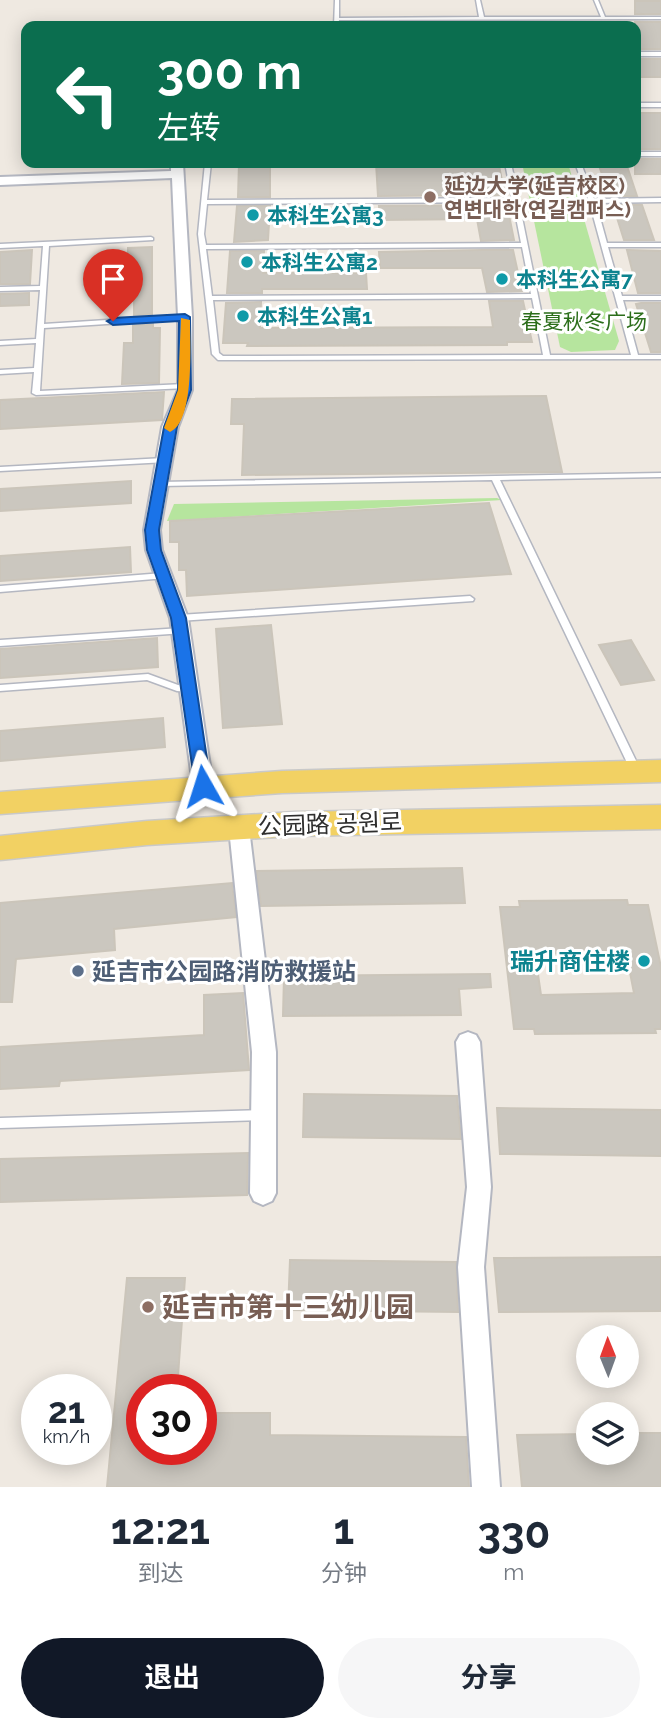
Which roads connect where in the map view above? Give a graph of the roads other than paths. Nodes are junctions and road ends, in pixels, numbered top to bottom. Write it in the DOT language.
graph roads {
  1 [pos="337,0"];
  2 [pos="478,0"];
  3 [pos="596,0"];
  4 [pos="661,18"];
  5 [pos="482,19"];
  6 [pos="604,19"];
  7 [pos="337,21"];
  8 [pos="410,21"];
  9 [pos="641,54"];
  10 [pos="661,54"];
  11 [pos="641,105"];
  12 [pos="661,105"];
  13 [pos="641,154"];
  14 [pos="661,154"];
  15 [pos="177,168"];
  16 [pos="207,168"];
  17 [pos="509,168"];
  18 [pos="580,168"];
  19 [pos="0,181"];
  20 [pos="516,200"];
  21 [pos="661,200"];
  22 [pos="592,201"];
  23 [pos="204,202"];
  24 [pos="151,239"];
  25 [pos="46,244"];
  26 [pos="604,244"];
  27 [pos="525,245"];
  28 [pos="661,245"];
  29 [pos="0,246"];
  30 [pos="202,247"];
  31 [pos="44,288"];
  32 [pos="0,289"];
  33 [pos="535,296"];
  34 [pos="209,298"];
  35 [pos="620,298"];
  36 [pos="661,298"];
  37 [pos="185,317"];
  38 [pos="41,326"];
  39 [pos="40,341"];
  40 [pos="0,343"];
  41 [pos="635,357"];
  42 [pos="661,357"];
  43 [pos="547,358"];
  44 [pos="38,370"];
  45 [pos="0,372"];
  46 [pos="184,386"];
  47 [pos="164,460"];
  48 [pos="0,469"];
  49 [pos="661,475"];
  50 [pos="495,479"];
  51 [pos="160,484"];
  52 [pos="163,576"];
  53 [pos="0,589"];
  54 [pos="470,599"];
  55 [pos="180,624"];
  56 [pos="0,643"];
  57 [pos="0,688"];
  58 [pos="190,689"];
  59 [pos="648,771"];
  60 [pos="203,786"];
  61 [pos="0,803"];
  62 [pos="661,819"];
  63 [pos="239,828"];
  64 [pos="0,848"];
  65 [pos="468,1041"];
  66 [pos="263,1115"];
  67 [pos="0,1123"];
  68 [pos="263,1193"];
  69 [pos="486,1487"];
  1 -- 7 [label="lane"];
  2 -- 5 [label="lane"];
  3 -- 6 [label="lane"];
  4 -- 6 [label="lane"];
  5 -- 6 [label="lane"];
  5 -- 8 [label="lane"];
  9 -- 10 [label="lane"];
  11 -- 12 [label="lane"];
  13 -- 14 [label="lane"];
  15 -- 19 [label="street"];
  15 -- 37 [label="street"];
  16 -- 23 [label="lane"];
  17 -- 20 [label="lane"];
  18 -- 22 [label="lane"];
  20 -- 23 [label="lane"];
  20 -- 27 [label="lane"];
  21 -- 22 [label="lane"];
  22 -- 26 [label="lane"];
  23 -- 30 [label="lane"];
  24 -- 25 [label="lane"];
  25 -- 29 [label="lane"];
  25 -- 31 [label="lane"];
  26 -- 28 [label="lane"];
  26 -- 35 [label="lane"];
  27 -- 30 [label="lane"];
  27 -- 33 [label="lane"];
  30 -- 34 [label="lane"];
  31 -- 32 [label="lane"];
  31 -- 38 [label="lane"];
  33 -- 34 [label="lane"];
  33 -- 43 [label="lane"];
  34 -- 43 [label="lane"];
  35 -- 36 [label="lane"];
  35 -- 41 [label="lane"];
  37 -- 38 [label="lane"];
  37 -- 46 [label="street"];
  38 -- 39 [label="lane"];
  39 -- 40 [label="lane"];
  39 -- 44 [label="lane"];
  41 -- 42 [label="lane"];
  41 -- 43 [label="lane"];
  44 -- 45 [label="lane"];
  44 -- 46 [label="lane"];
  46 -- 47 [label="street"];
  47 -- 48 [label="lane"];
  47 -- 51 [label="street"];
  49 -- 50 [label="lane"];
  50 -- 51 [label="lane"];
  50 -- 59 [label="lane"];
  51 -- 52 [label="street"];
  52 -- 53 [label="lane"];
  52 -- 55 [label="street"];
  54 -- 55 [label="lane"];
  55 -- 56 [label="lane"];
  55 -- 58 [label="street"];
  57 -- 58 [label="lane"];
  58 -- 60 [label="street"];
  59 -- 60 [label="main road, 公园路 공원로"];
  60 -- 61 [label="main road, 公园路 공원로"];
  62 -- 63 [label="main road, 公园路 공원로"];
  63 -- 64 [label="main road, 公园路 공원로"];
  63 -- 66 [label="street"];
  65 -- 69 [label="street"];
  66 -- 67 [label="lane"];
  66 -- 68 [label="street"];
}
